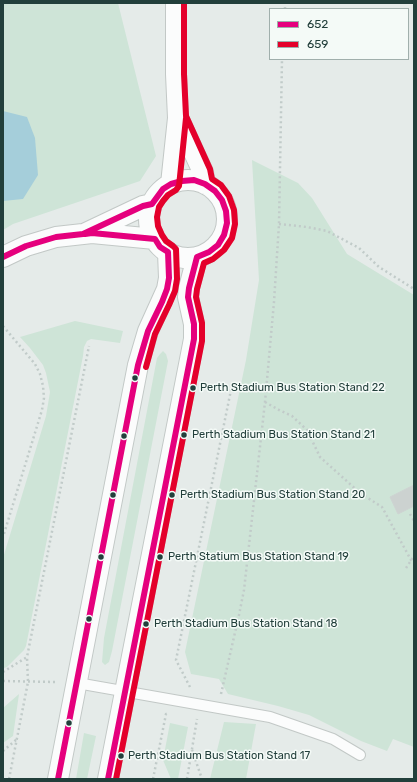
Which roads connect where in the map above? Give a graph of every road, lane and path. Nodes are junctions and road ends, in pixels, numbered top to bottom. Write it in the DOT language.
graph roads {
  1 [pos="176,3"];
  2 [pos="282,60"];
  3 [pos="178,118"];
  4 [pos="171,184"];
  5 [pos="204,184"];
  6 [pos="152,204"];
  7 [pos="279,224"];
  8 [pos="83,234"];
  9 [pos="161,246"];
  10 [pos="3,257"];
  11 [pos="197,257"];
  12 [pos="414,289"];
  13 [pos="3,326"];
  14 [pos="89,346"];
  15 [pos="232,385"];
  16 [pos="265,402"];
  17 [pos="410,514"];
  18 [pos="414,521"];
  19 [pos="3,537"];
  20 [pos="414,556"];
  21 [pos="411,560"];
  22 [pos="414,563"];
  23 [pos="406,568"];
  24 [pos="26,657"];
  25 [pos="3,672"];
  26 [pos="3,681"];
  27 [pos="28,682"];
  28 [pos="77,683"];
  29 [pos="125,692"];
  30 [pos="200,704"];
  31 [pos="217,708"];
  32 [pos="174,715"];
  33 [pos="189,719"];
  34 [pos="197,721"];
  35 [pos="204,722"];
  36 [pos="17,740"];
  37 [pos="192,750"];
  38 [pos="3,751"];
  39 [pos="360,755"];
  40 [pos="9,779"];
  41 [pos="58,779"];
  42 [pos="108,779"];
  43 [pos="153,779"];
  44 [pos="187,779"];
  45 [pos="202,779"];
  1 -- 3 [label="street"];
  2 -- 7 [label="path"];
  3 -- 4 [label="street"];
  3 -- 5 [label="street"];
  4 -- 5 [label="street"];
  4 -- 6 [label="street"];
  5 -- 11 [label="street"];
  6 -- 8 [label="street"];
  6 -- 9 [label="street"];
  7 -- 12 [label="path"];
  7 -- 16 [label="path"];
  8 -- 9 [label="street"];
  8 -- 10 [label="street"];
  9 -- 11 [label="street"];
  9 -- 28 [label="street"];
  11 -- 29 [label="street"];
  13 -- 19 [label="path"];
  14 -- 24 [label="path"];
  15 -- 30 [label="path"];
  16 -- 21 [label="path"];
  16 -- 31 [label="path"];
  17 -- 18 [label="path"];
  20 -- 21 [label="path"];
  21 -- 22 [label="path"];
  21 -- 23 [label="path"];
  24 -- 25 [label="path"];
  24 -- 27 [label="path"];
  26 -- 27 [label="path"];
  27 -- 28 [label="path"];
  27 -- 36 [label="path"];
  28 -- 29 [label="lane"];
  28 -- 41 [label="street"];
  29 -- 30 [label="lane"];
  29 -- 42 [label="street"];
  30 -- 31 [label="lane"];
  30 -- 34 [label="path"];
  31 -- 39 [label="lane"];
  32 -- 43 [label="path"];
  33 -- 34 [label="path"];
  34 -- 35 [label="path"];
  34 -- 37 [label="path"];
  36 -- 38 [label="path"];
  36 -- 40 [label="path"];
  37 -- 44 [label="path"];
  37 -- 45 [label="path"];
}
